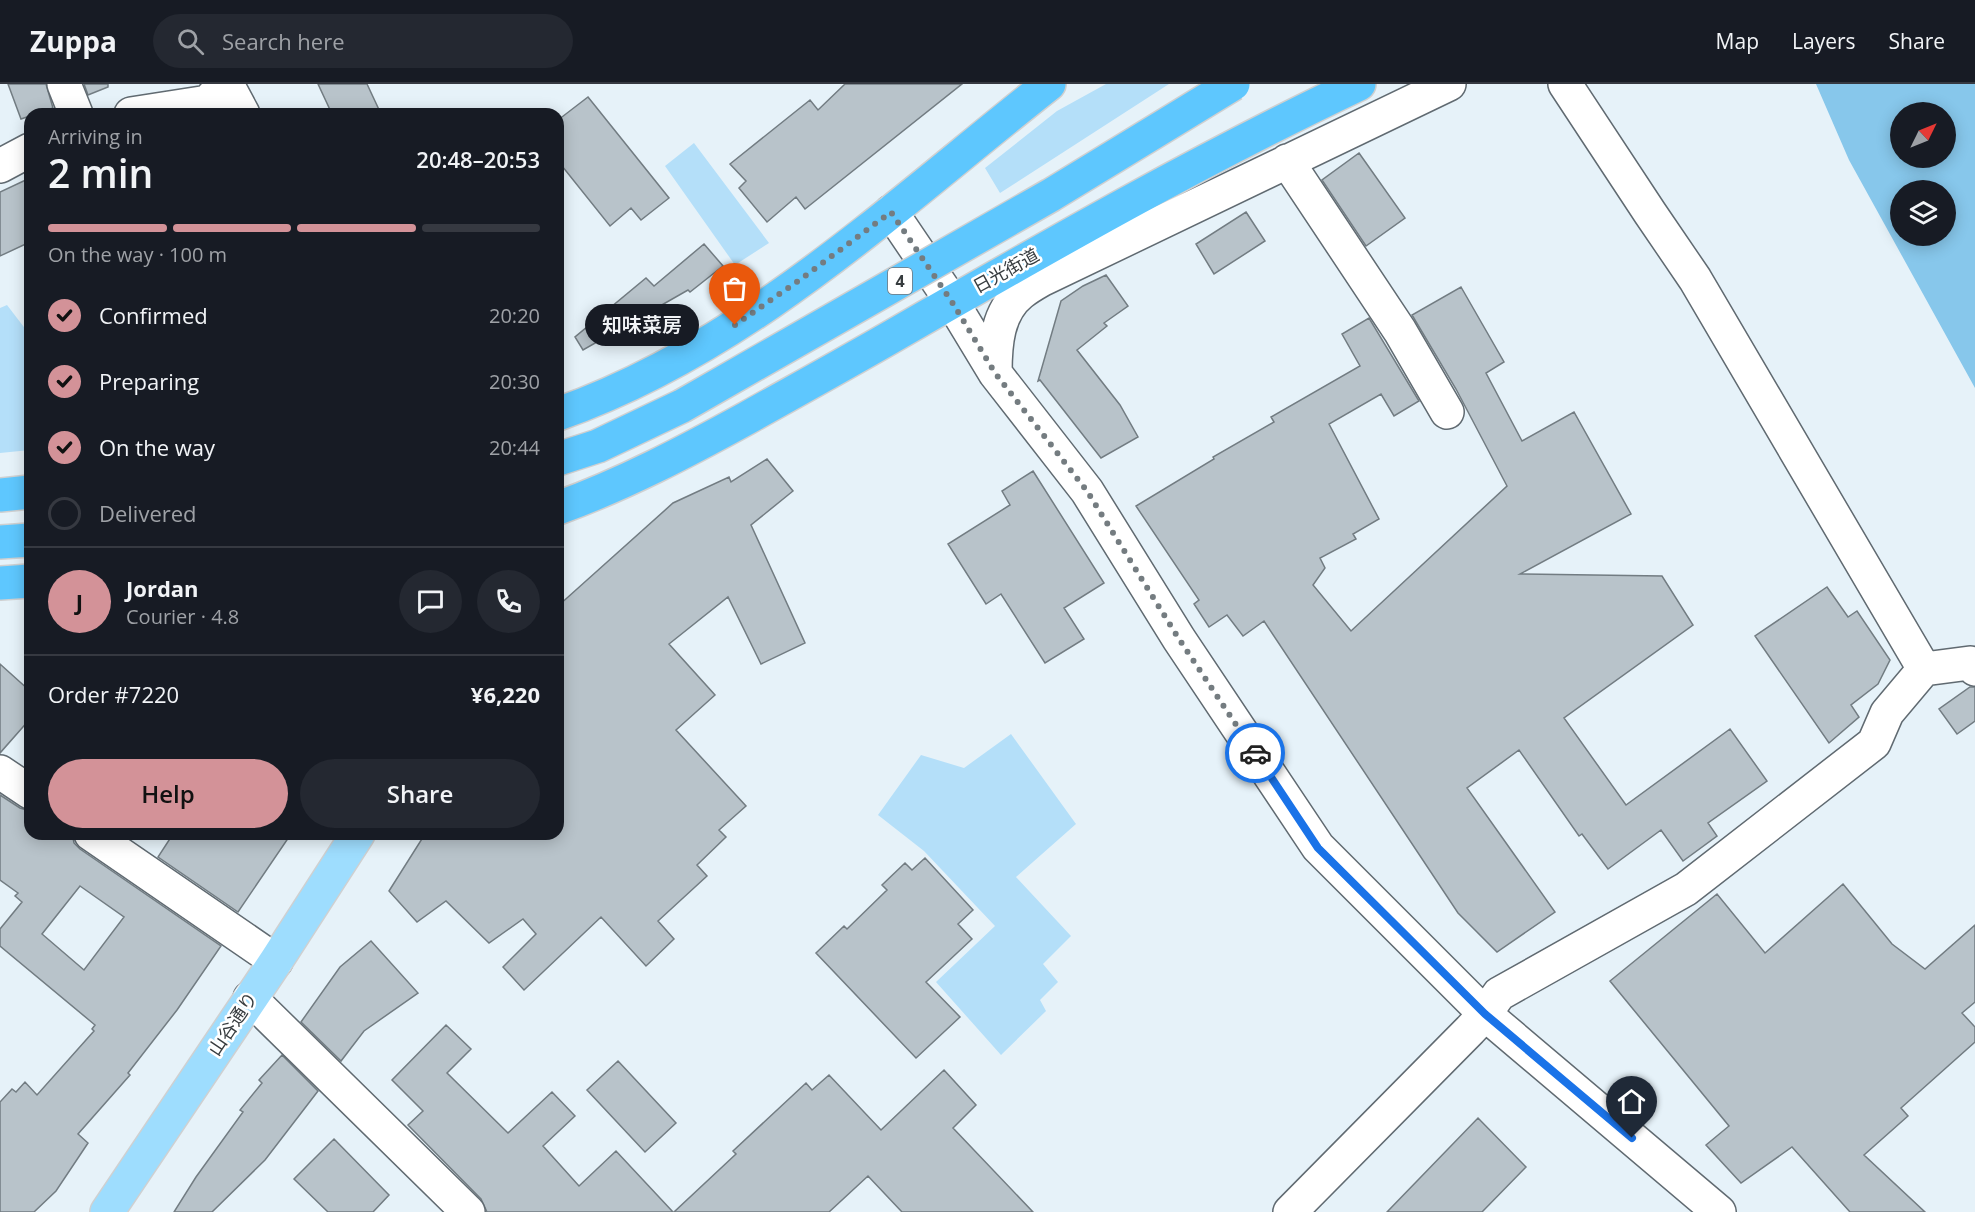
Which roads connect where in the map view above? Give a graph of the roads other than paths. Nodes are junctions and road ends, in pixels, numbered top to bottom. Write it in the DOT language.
graph roads {
  1 [pos="64,84"];
  2 [pos="225,84"];
  3 [pos="1049,84"];
  4 [pos="1233,84"];
  5 [pos="1359,84"];
  6 [pos="1449,84"];
  7 [pos="1565,84"];
  8 [pos="74,108"];
  9 [pos="170,108"];
  10 [pos="239,108"];
  11 [pos="24,153"];
  12 [pos="1287,161"];
  13 [pos="0,166"];
  14 [pos="891,212"];
  15 [pos="952,302"];
  16 [pos="995,373"];
  17 [pos="564,412"];
  18 [pos="1447,412"];
  19 [pos="564,457"];
  20 [pos="24,493"];
  21 [pos="0,495"];
  22 [pos="564,506"];
  23 [pos="24,541"];
  24 [pos="0,543"];
  25 [pos="24,581"];
  26 [pos="0,583"];
  27 [pos="1924,669"];
  28 [pos="1975,669"];
  29 [pos="0,772"];
  30 [pos="24,788"];
  31 [pos="100,840"];
  32 [pos="354,840"];
  33 [pos="276,961"];
  34 [pos="250,998"];
  35 [pos="1485,1014"];
  36 [pos="107,1212"];
  37 [pos="468,1212"];
  38 [pos="1290,1212"];
  39 [pos="1719,1212"];
  1 -- 8 [label="street"];
  2 -- 9 [label="street"];
  2 -- 10 [label="street"];
  3 -- 14 [label="highway"];
  4 -- 19 [label="highway, 4, bridge"];
  5 -- 15 [label="highway, 日光街道 / 4"];
  6 -- 12 [label="street"];
  7 -- 27 [label="street"];
  11 -- 13 [label="street"];
  12 -- 16 [label="street"];
  12 -- 18 [label="street"];
  14 -- 15 [label="street"];
  14 -- 17 [label="highway"];
  15 -- 16 [label="street"];
  15 -- 22 [label="highway, 日光街道 / 4"];
  16 -- 35 [label="street"];
  20 -- 21 [label="highway"];
  23 -- 24 [label="highway"];
  25 -- 26 [label="highway"];
  27 -- 28 [label="street"];
  27 -- 35 [label="street"];
  29 -- 30 [label="street"];
  31 -- 33 [label="street"];
  32 -- 33 [label="main road, 山谷通り"];
  33 -- 34 [label="main road, 山谷通り"];
  34 -- 36 [label="main road, 山谷通り"];
  34 -- 37 [label="street"];
  35 -- 38 [label="street"];
  35 -- 39 [label="street"];
}
